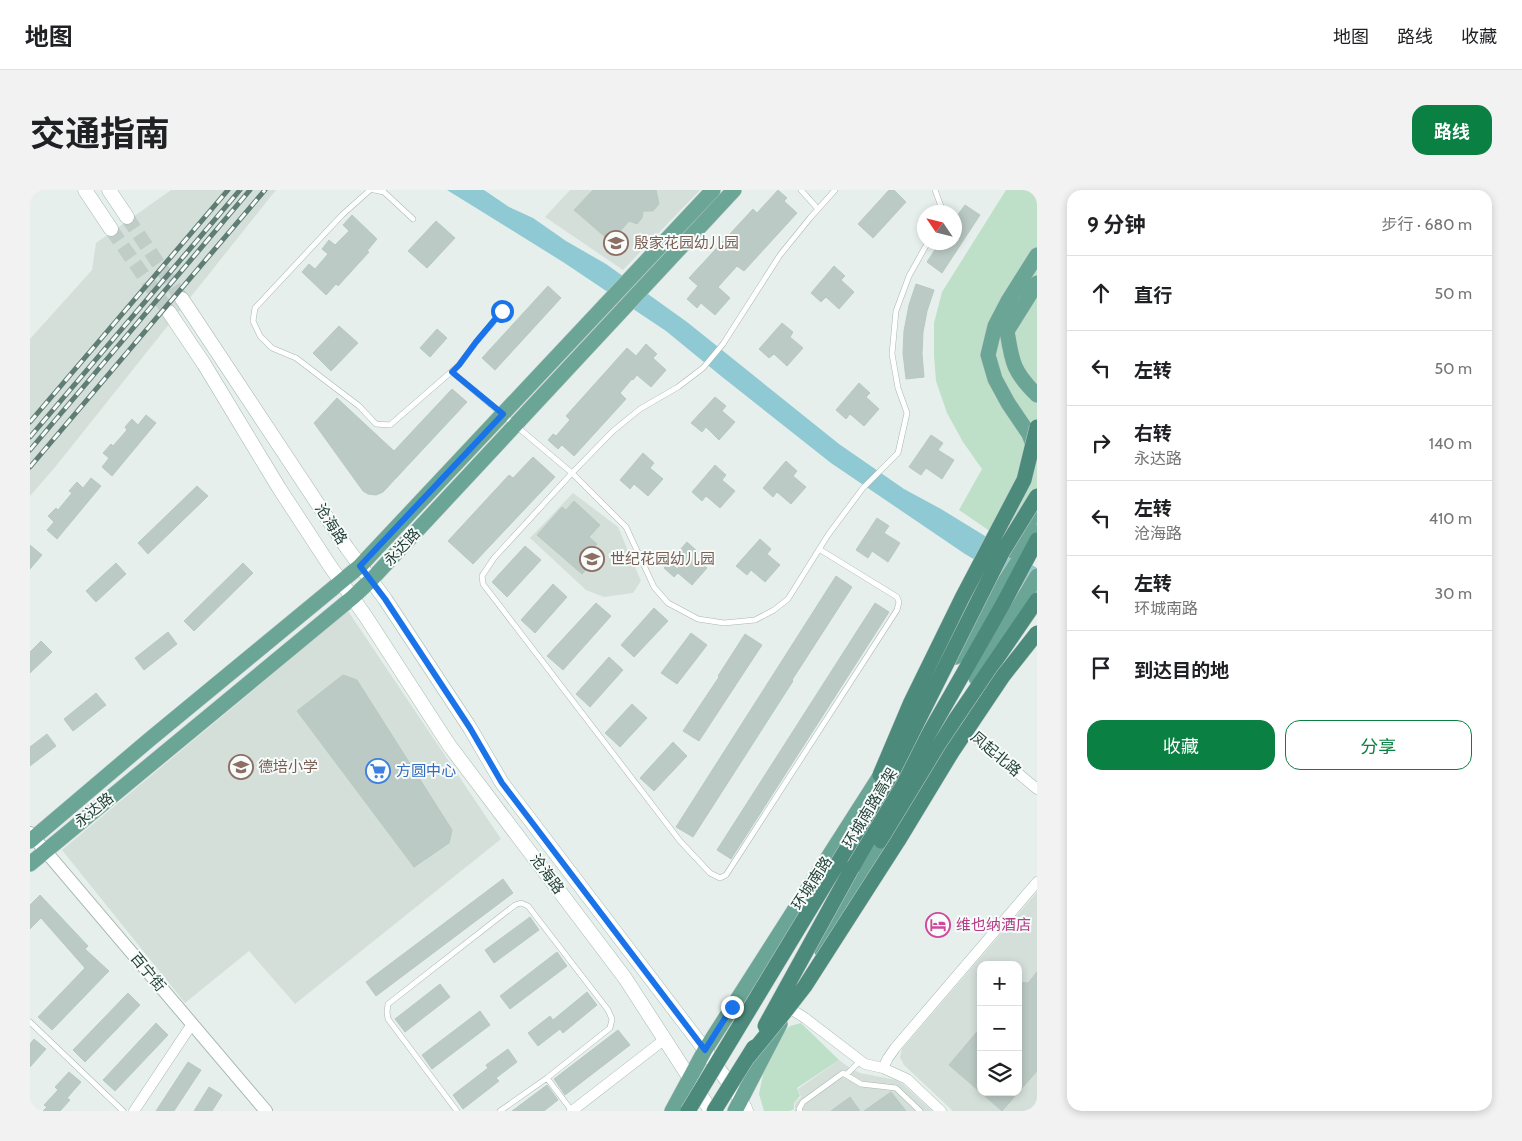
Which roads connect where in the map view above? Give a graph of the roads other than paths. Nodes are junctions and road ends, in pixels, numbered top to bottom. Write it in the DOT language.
graph roads {
  1 [pos="85,190"];
  2 [pos="109,190"];
  3 [pos="370,190"];
  4 [pos="374,190"];
  5 [pos="713,190"];
  6 [pos="734,190"];
  7 [pos="801,190"];
  8 [pos="835,190"];
  9 [pos="935,190"];
  10 [pos="941,205"];
  11 [pos="818,209"];
  12 [pos="127,216"];
  13 [pos="413,218"];
  14 [pos="111,229"];
  15 [pos="924,250"];
  16 [pos="1037,255"];
  17 [pos="1037,283"];
  18 [pos="182,299"];
  19 [pos="502,311"];
  20 [pos="169,312"];
  21 [pos="452,372"];
  22 [pos="1037,395"];
  23 [pos="503,414"];
  24 [pos="516,425"];
  25 [pos="1033,430"];
  26 [pos="1037,454"];
  27 [pos="572,473"];
  28 [pos="1037,496"];
  29 [pos="1037,501"];
  30 [pos="1037,532"];
  31 [pos="1037,540"];
  32 [pos="820,549"];
  33 [pos="360,566"];
  34 [pos="1037,576"];
  35 [pos="371,580"];
  36 [pos="341,582"];
  37 [pos="998,583"];
  38 [pos="352,597"];
  39 [pos="1032,600"];
  40 [pos="1037,633"];
  41 [pos="955,720"];
  42 [pos="1037,789"];
  43 [pos="852,830"];
  44 [pos="31,837"];
  45 [pos="881,841"];
  46 [pos="45,850"];
  47 [pos="30,864"];
  48 [pos="1037,882"];
  49 [pos="789,1008"];
  50 [pos="30,1022"];
  51 [pos="192,1024"];
  52 [pos="665,1039"];
  53 [pos="705,1050"];
  54 [pos="749,1056"];
  55 [pos="861,1060"];
  56 [pos="883,1068"];
  57 [pos="847,1074"];
  58 [pos="547,1078"];
  59 [pos="690,1080"];
  60 [pos="741,1107"];
  61 [pos="123,1111"];
  62 [pos="134,1111"];
  63 [pos="266,1111"];
  64 [pos="457,1111"];
  65 [pos="500,1111"];
  66 [pos="572,1111"];
  67 [pos="672,1111"];
  68 [pos="688,1111"];
  69 [pos="712,1111"];
  70 [pos="800,1111"];
  71 [pos="920,1111"];
  72 [pos="941,1111"];
  1 -- 14 [label="main road"];
  2 -- 12 [label="main road"];
  3 -- 21 [label="lane"];
  4 -- 13 [label="lane"];
  5 -- 23 [label="main road, 永达路"];
  6 -- 24 [label="main road, 永达路"];
  7 -- 11 [label="lane"];
  8 -- 11 [label="lane"];
  9 -- 10 [label="lane"];
  11 -- 27 [label="lane"];
  15 -- 32 [label="lane"];
  16 -- 25 [label="main road"];
  17 -- 22 [label="main road"];
  18 -- 33 [label="main road, 沧海路"];
  19 -- 21 [label="lane"];
  20 -- 36 [label="main road, 沧海路"];
  21 -- 23 [label="lane"];
  23 -- 24 [label="lane"];
  23 -- 33 [label="main road, 永达路"];
  24 -- 27 [label="lane"];
  24 -- 35 [label="main road, 永达路"];
  25 -- 26 [label="main road, bridge"];
  25 -- 43 [label="highway, bridge"];
  27 -- 32 [label="lane"];
  27 -- 32 [label="lane"];
  28 -- 43 [label="highway, 环城南路高架, bridge"];
  29 -- 37 [label="main road"];
  30 -- 37 [label="main road, 环城南路"];
  31 -- 54 [label="highway, 环城南路高架, bridge"];
  33 -- 35 [label="main road, 沧海路"];
  33 -- 36 [label="main road, 永达路"];
  34 -- 39 [label="main road"];
  35 -- 38 [label="main road, 永达路"];
  35 -- 53 [label="main road, 沧海路"];
  36 -- 38 [label="main road, 沧海路"];
  36 -- 44 [label="main road, 永达路"];
  37 -- 43 [label="main road, 环城南路"];
  38 -- 46 [label="main road, 永达路"];
  38 -- 52 [label="main road, 沧海路"];
  39 -- 41 [label="highway"];
  39 -- 45 [label="main road"];
  40 -- 54 [label="highway, bridge"];
  41 -- 42 [label="street, 凤起北路"];
  41 -- 45 [label="highway"];
  43 -- 53 [label="main road, 环城南路"];
  43 -- 68 [label="highway, 环城南路高架, bridge"];
  44 -- 46 [label="street, 百宁街"];
  45 -- 49 [label="main road"];
  46 -- 47 [label="main road, 永达路"];
  46 -- 51 [label="street, 百宁街"];
  48 -- 56 [label="street"];
  49 -- 55 [label="street"];
  49 -- 60 [label="main road"];
  50 -- 61 [label="lane"];
  51 -- 62 [label="street"];
  51 -- 63 [label="street, 百宁街"];
  52 -- 59 [label="main road, 沧海路"];
  52 -- 66 [label="street"];
  53 -- 59 [label="main road, 环城南路"];
  53 -- 60 [label="main road, 沧海路"];
  54 -- 69 [label="highway, 环城南路高架, bridge"];
  55 -- 56 [label="street"];
  55 -- 57 [label="lane"];
  56 -- 72 [label="street"];
  57 -- 70 [label="lane"];
  57 -- 71 [label="lane"];
  58 -- 64 [label="lane"];
  58 -- 65 [label="lane"];
  58 -- 66 [label="lane"];
  59 -- 67 [label="main road, 环城南路"];
  59 -- 69 [label="main road, 沧海路"];
}
